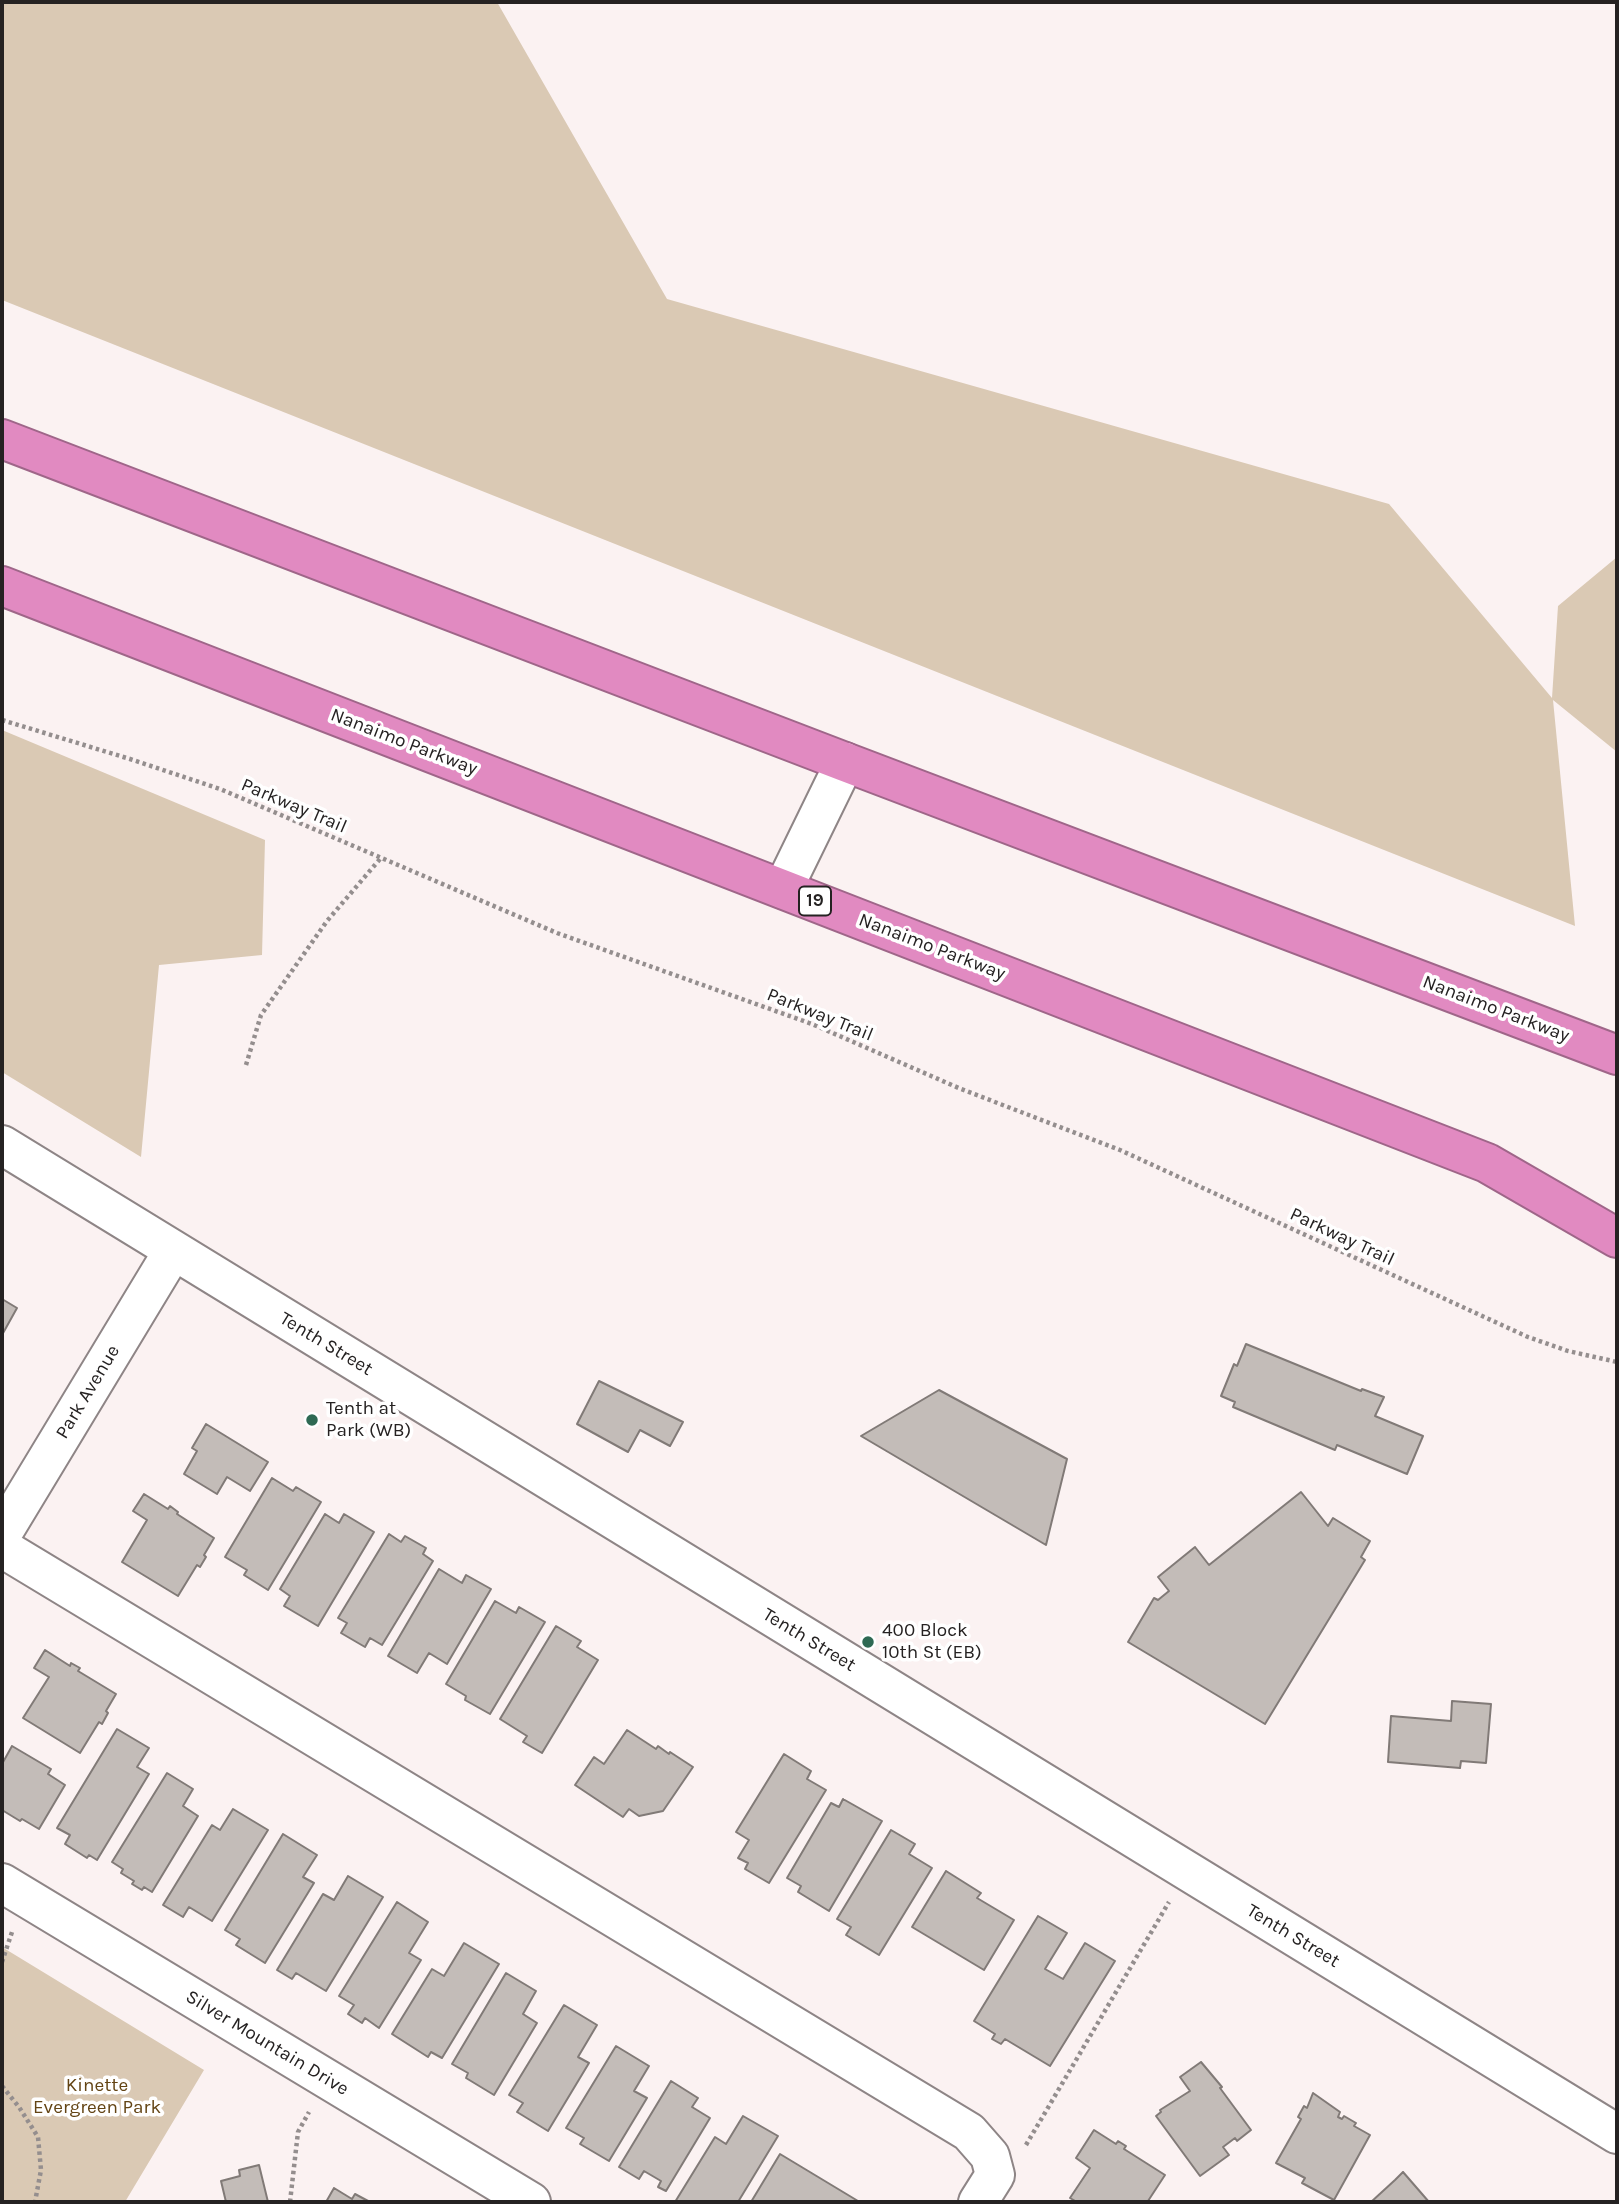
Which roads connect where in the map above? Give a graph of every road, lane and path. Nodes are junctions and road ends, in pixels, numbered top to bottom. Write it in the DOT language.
graph roads {
  1 [pos="2,439"];
  2 [pos="2,586"];
  3 [pos="2,720"];
  4 [pos="845,762"];
  5 [pos="380,859"];
  6 [pos="783,889"];
  7 [pos="1617,1055"];
  8 [pos="246,1065"];
  9 [pos="2,1145"];
  10 [pos="1617,1238"];
  11 [pos="173,1251"];
  12 [pos="1617,1362"];
  13 [pos="2,1534"];
  14 [pos="2,1548"];
  15 [pos="1187,1871"];
  16 [pos="2,1884"];
  17 [pos="327,2079"];
  18 [pos="2,2086"];
  19 [pos="1617,2134"];
  20 [pos="987,2189"];
  21 [pos="35,2202"];
  22 [pos="290,2202"];
  23 [pos="531,2202"];
  1 -- 4 [label="highway, Nanaimo Parkway"];
  2 -- 6 [label="highway, Nanaimo Parkway / 19"];
  3 -- 5 [label="path, Parkway Trail"];
  4 -- 6 [label="street"];
  4 -- 7 [label="highway, Nanaimo Parkway"];
  5 -- 8 [label="path"];
  5 -- 12 [label="path, Parkway Trail"];
  6 -- 10 [label="highway, Nanaimo Parkway / 19"];
  9 -- 11 [label="street, Tenth Street"];
  11 -- 13 [label="street, Park Avenue"];
  11 -- 15 [label="street, Tenth Street"];
  14 -- 20 [label="street"];
  15 -- 19 [label="street, Tenth Street"];
  15 -- 20 [label="path"];
  16 -- 17 [label="street, Silver Mountain Drive"];
  17 -- 22 [label="path"];
  17 -- 23 [label="street, Silver Mountain Drive"];
  18 -- 21 [label="path"];
}
